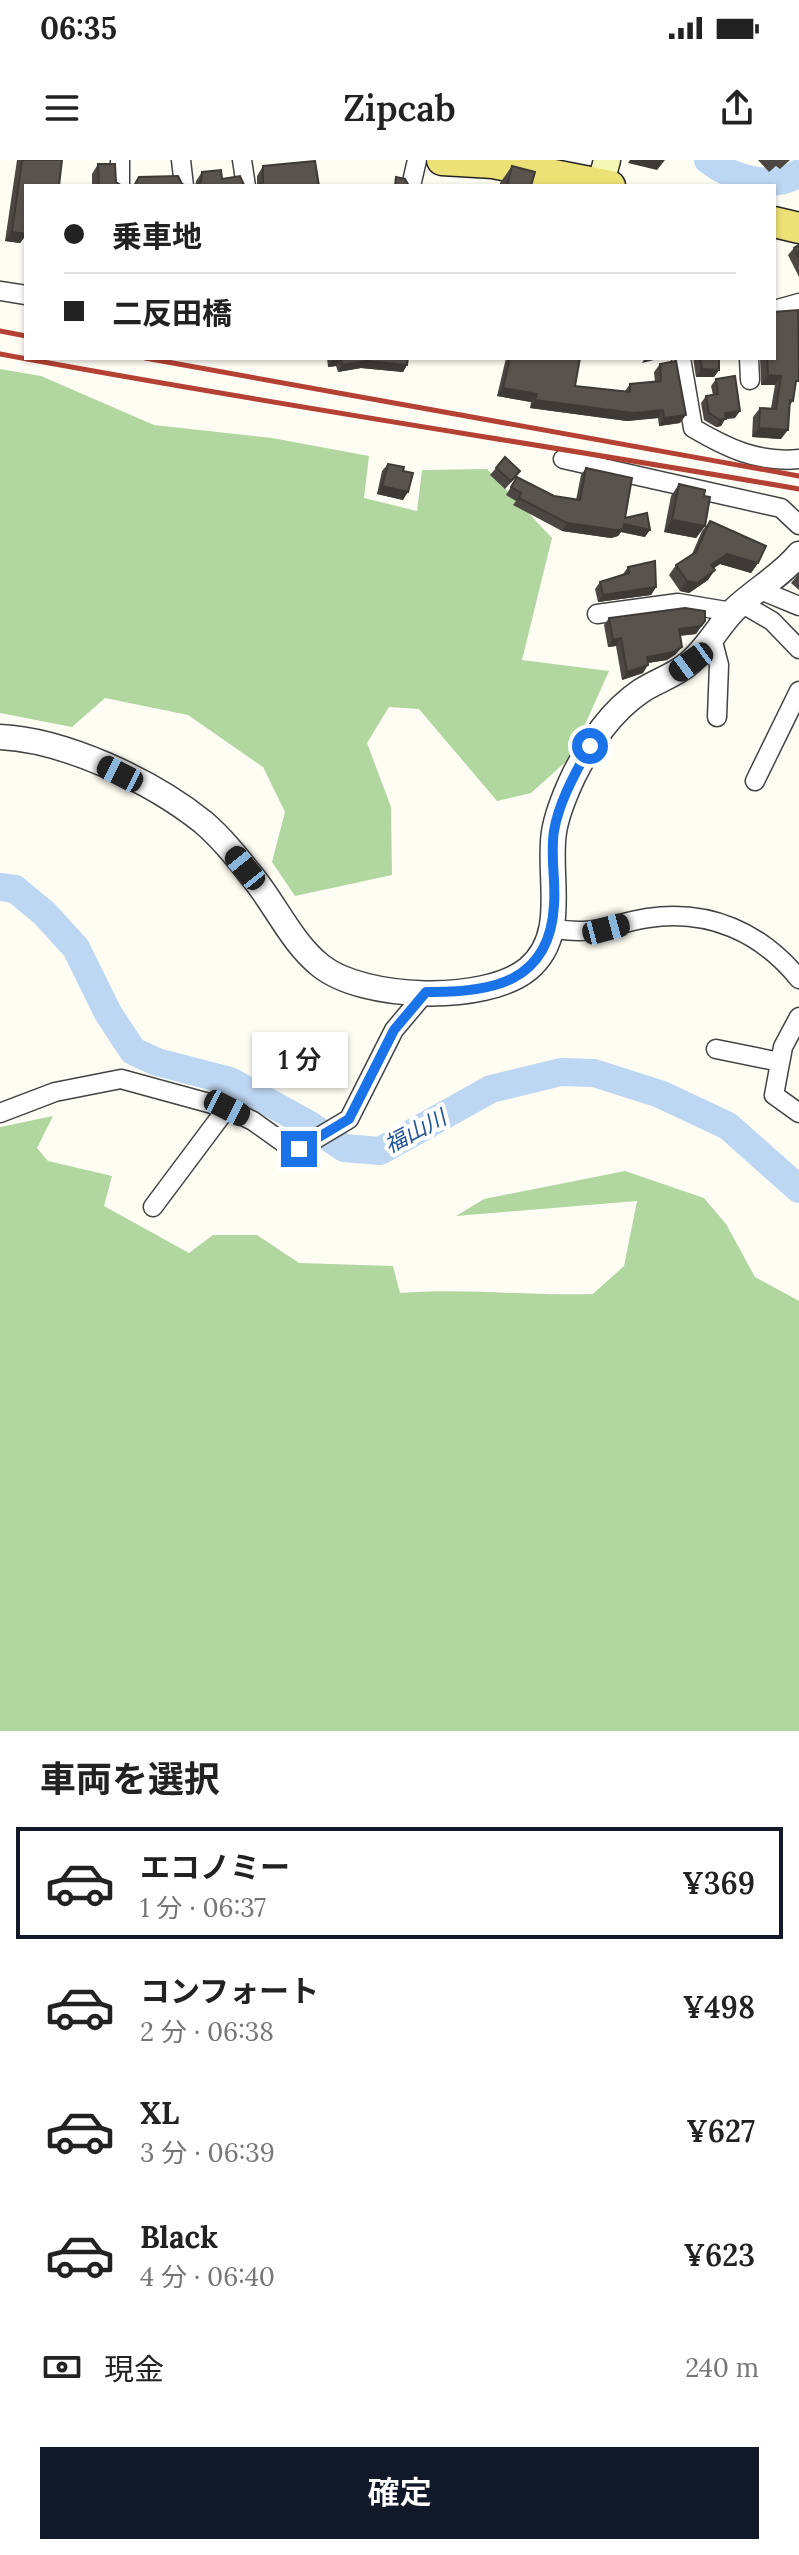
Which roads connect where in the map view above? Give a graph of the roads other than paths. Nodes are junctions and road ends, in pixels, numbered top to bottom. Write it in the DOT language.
graph roads {
  1 [pos="120,160"];
  2 [pos="181,160"];
  3 [pos="242,160"];
  4 [pos="417,160"];
  5 [pos="442,160"];
  6 [pos="604,180"];
  7 [pos="120,184"];
  8 [pos="184,184"];
  9 [pos="246,184"];
  10 [pos="411,184"];
  11 [pos="0,291"];
  12 [pos="24,295"];
  13 [pos="799,303"];
  14 [pos="776,309"];
  15 [pos="681,360"];
  16 [pos="749,360"];
  17 [pos="750,380"];
  18 [pos="563,459"];
  19 [pos="799,459"];
  20 [pos="799,525"];
  21 [pos="799,554"];
  22 [pos="744,602"];
  23 [pos="799,606"];
  24 [pos="597,614"];
  25 [pos="772,621"];
  26 [pos="799,628"];
  27 [pos="712,638"];
  28 [pos="799,649"];
  29 [pos="799,691"];
  30 [pos="717,717"];
  31 [pos="0,737"];
  32 [pos="755,781"];
  33 [pos="552,928"];
  34 [pos="797,973"];
  35 [pos="426,992"];
  36 [pos="799,1017"];
  37 [pos="716,1049"];
  38 [pos="780,1062"];
  39 [pos="227,1108"];
  40 [pos="0,1113"];
  41 [pos="799,1113"];
  42 [pos="153,1207"];
  1 -- 7 [label="street"];
  2 -- 8 [label="street"];
  3 -- 9 [label="street"];
  4 -- 10 [label="street"];
  5 -- 6 [label="main road"];
  11 -- 12 [label="street"];
  13 -- 14 [label="street"];
  15 -- 19 [label="street"];
  16 -- 17 [label="street"];
  18 -- 20 [label="street"];
  21 -- 22 [label="street"];
  22 -- 23 [label="street"];
  22 -- 24 [label="street"];
  22 -- 25 [label="street"];
  22 -- 27 [label="street"];
  25 -- 26 [label="street"];
  25 -- 28 [label="street"];
  27 -- 30 [label="street"];
  27 -- 33 [label="street"];
  29 -- 32 [label="street"];
  31 -- 35 [label="street"];
  33 -- 34 [label="street"];
  33 -- 35 [label="street"];
  35 -- 39 [label="street"];
  36 -- 38 [label="street"];
  37 -- 38 [label="street"];
  38 -- 41 [label="street"];
  39 -- 40 [label="street"];
  39 -- 42 [label="street"];
}
